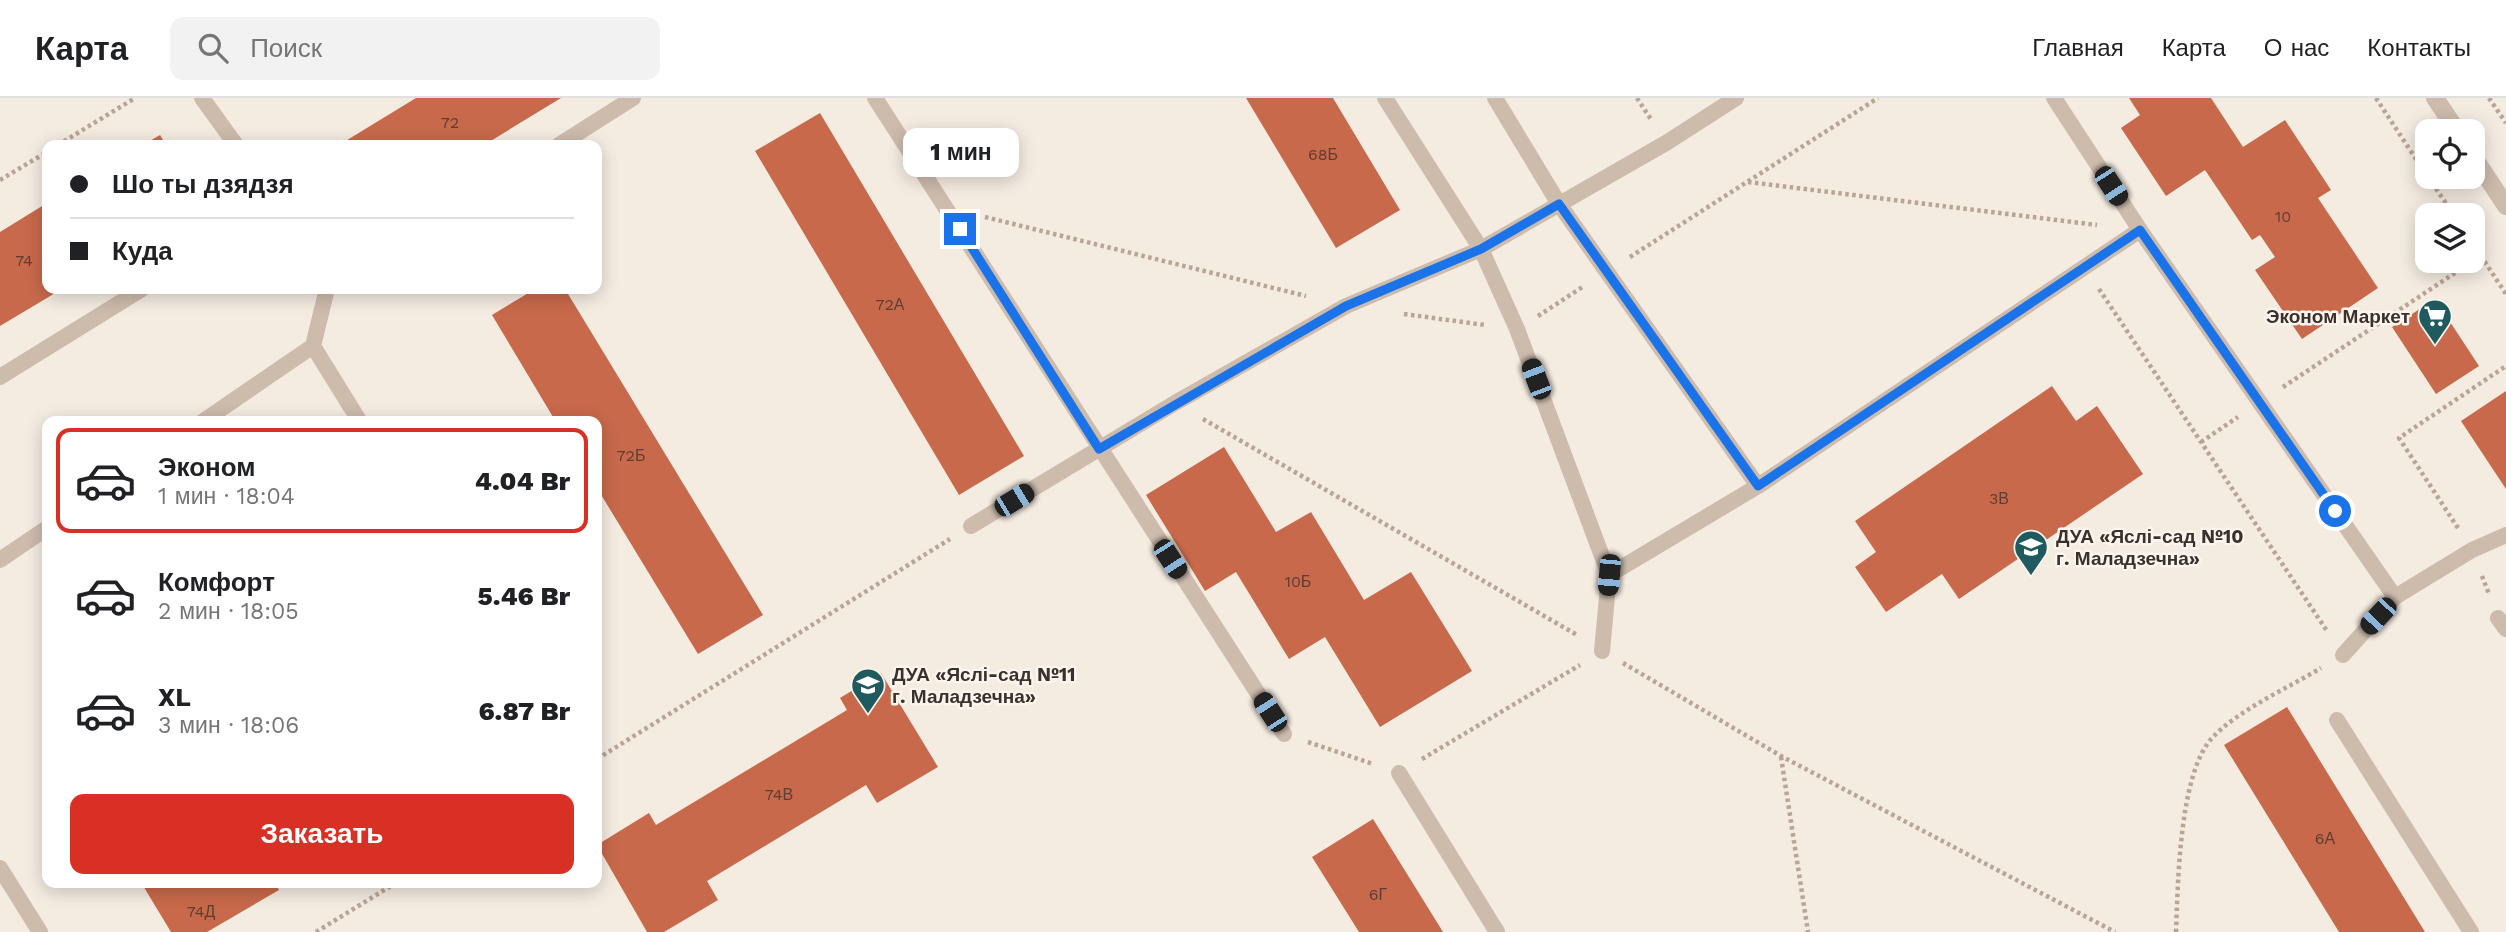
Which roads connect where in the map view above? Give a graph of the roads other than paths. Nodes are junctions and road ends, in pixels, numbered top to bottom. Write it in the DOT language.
graph roads {
  1 [pos="202,98"];
  2 [pos="633,98"];
  3 [pos="875,98"];
  4 [pos="1385,98"];
  5 [pos="1494,98"];
  6 [pos="2054,98"];
  7 [pos="2435,98"];
  8 [pos="1728,100"];
  9 [pos="2449,119"];
  10 [pos="232,140"];
  11 [pos="567,140"];
  12 [pos="2485,174"];
  13 [pos="1559,204"];
  14 [pos="2506,206"];
  15 [pos="2140,230"];
  16 [pos="1481,249"];
  17 [pos="134,294"];
  18 [pos="326,294"];
  19 [pos="313,346"];
  20 [pos="0,377"];
  21 [pos="211,416"];
  22 [pos="356,416"];
  23 [pos="1099,449"];
  24 [pos="1758,486"];
  25 [pos="971,526"];
  26 [pos="42,531"];
  27 [pos="2506,534"];
  28 [pos="0,560"];
  29 [pos="1609,575"];
  30 [pos="2395,597"];
  31 [pos="1602,651"];
  32 [pos="2343,655"];
  33 [pos="2337,720"];
  34 [pos="1284,734"];
  35 [pos="1399,773"];
  36 [pos="0,868"];
  37 [pos="40,932"];
  38 [pos="1497,932"];
  39 [pos="2471,932"];
  1 -- 10 [label="lane"];
  2 -- 11 [label="lane"];
  3 -- 23 [label="lane"];
  4 -- 16 [label="lane"];
  5 -- 13 [label="lane"];
  6 -- 15 [label="lane"];
  7 -- 9 [label="street"];
  8 -- 13 [label="lane"];
  12 -- 14 [label="street"];
  13 -- 16 [label="lane"];
  13 -- 24 [label="lane"];
  15 -- 24 [label="lane"];
  15 -- 30 [label="lane"];
  16 -- 23 [label="lane"];
  16 -- 29 [label="lane"];
  17 -- 20 [label="lane"];
  18 -- 19 [label="lane"];
  19 -- 21 [label="lane"];
  19 -- 22 [label="lane"];
  23 -- 25 [label="lane"];
  23 -- 34 [label="lane"];
  24 -- 29 [label="lane"];
  26 -- 28 [label="lane"];
  27 -- 30 [label="lane"];
  29 -- 31 [label="lane"];
  30 -- 32 [label="lane"];
  33 -- 39 [label="lane"];
  35 -- 38 [label="lane"];
  36 -- 37 [label="lane"];
}
